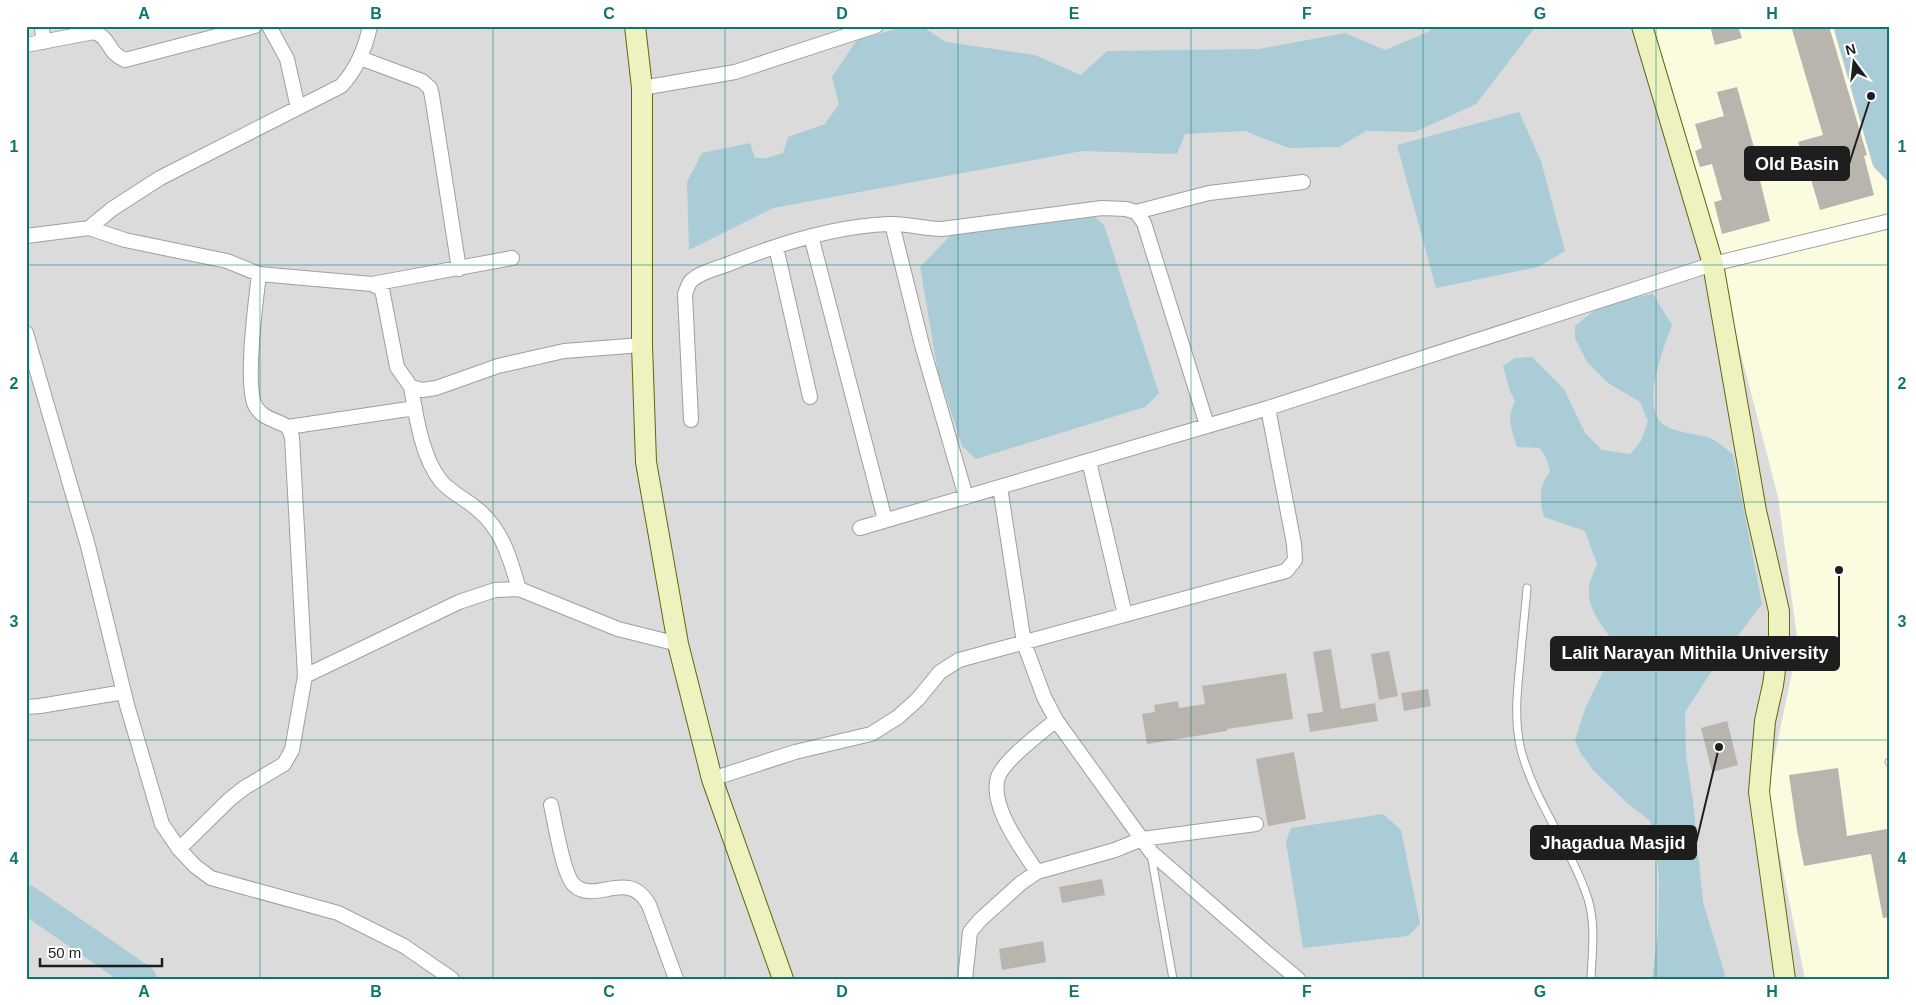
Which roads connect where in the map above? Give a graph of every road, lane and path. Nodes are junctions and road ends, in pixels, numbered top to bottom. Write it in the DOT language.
graph roads {
  1 [pos="42,26"];
  2 [pos="255,26"];
  3 [pos="269,26"];
  4 [pos="370,26"];
  5 [pos="635,26"];
  6 [pos="876,26"];
  7 [pos="1642,26"];
  8 [pos="43,42"];
  9 [pos="26,45"];
  10 [pos="360,58"];
  11 [pos="642,88"];
  12 [pos="298,108"];
  13 [pos="1303,182"];
  14 [pos="1136,212"];
  15 [pos="1890,221"];
  16 [pos="892,224"];
  17 [pos="89,228"];
  18 [pos="26,236"];
  19 [pos="811,236"];
  20 [pos="776,247"];
  21 [pos="512,258"];
  22 [pos="1713,264"];
  23 [pos="459,269"];
  24 [pos="259,274"];
  25 [pos="372,284"];
  26 [pos="26,333"];
  27 [pos="642,345"];
  28 [pos="32,371"];
  29 [pos="410,387"];
  30 [pos="810,397"];
  31 [pos="414,408"];
  32 [pos="1268,408"];
  33 [pos="691,420"];
  34 [pos="1208,425"];
  35 [pos="288,427"];
  36 [pos="1089,461"];
  37 [pos="1000,487"];
  38 [pos="966,497"];
  39 [pos="885,520"];
  40 [pos="860,528"];
  41 [pos="1527,588"];
  42 [pos="519,589"];
  43 [pos="1125,615"];
  44 [pos="1024,643"];
  45 [pos="678,644"];
  46 [pos="305,676"];
  47 [pos="124,692"];
  48 [pos="26,707"];
  49 [pos="1056,720"];
  50 [pos="712,779"];
  51 [pos="551,805"];
  52 [pos="1256,824"];
  53 [pos="1142,839"];
  54 [pos="179,850"];
  55 [pos="1151,852"];
  56 [pos="1037,872"];
  57 [pos="452,979"];
  58 [pos="676,979"];
  59 [pos="783,979"];
  60 [pos="965,979"];
  61 [pos="1173,979"];
  62 [pos="1298,979"];
  63 [pos="1591,979"];
  64 [pos="1785,979"];
  1 -- 8 [label="street"];
  2 -- 8 [label="street"];
  3 -- 12 [label="street"];
  4 -- 10 [label="street"];
  5 -- 11 [label="street"];
  6 -- 11 [label="street"];
  7 -- 22 [label="street"];
  8 -- 9 [label="street"];
  10 -- 12 [label="street"];
  10 -- 23 [label="street"];
  11 -- 27 [label="street"];
  12 -- 17 [label="street"];
  13 -- 14 [label="street"];
  14 -- 16 [label="street"];
  14 -- 34 [label="street"];
  15 -- 22 [label="street"];
  16 -- 19 [label="street"];
  16 -- 38 [label="street"];
  17 -- 18 [label="street"];
  17 -- 24 [label="street"];
  19 -- 20 [label="street"];
  19 -- 39 [label="street"];
  20 -- 30 [label="street"];
  20 -- 33 [label="street"];
  21 -- 23 [label="street"];
  22 -- 32 [label="street"];
  22 -- 64 [label="street"];
  23 -- 25 [label="street"];
  24 -- 25 [label="street"];
  24 -- 35 [label="street"];
  25 -- 29 [label="street"];
  26 -- 28 [label="street"];
  27 -- 29 [label="street"];
  27 -- 45 [label="street"];
  28 -- 47 [label="street"];
  29 -- 31 [label="street"];
  31 -- 35 [label="street"];
  31 -- 42 [label="street"];
  32 -- 34 [label="street"];
  32 -- 43 [label="street"];
  34 -- 36 [label="street"];
  35 -- 46 [label="street"];
  36 -- 37 [label="street"];
  36 -- 43 [label="street"];
  37 -- 38 [label="street"];
  37 -- 44 [label="street"];
  38 -- 39 [label="street"];
  39 -- 40 [label="street"];
  41 -- 63 [label="lane"];
  42 -- 45 [label="street"];
  42 -- 46 [label="street"];
  43 -- 44 [label="street"];
  44 -- 49 [label="street"];
  44 -- 50 [label="street"];
  45 -- 50 [label="street"];
  46 -- 54 [label="street"];
  47 -- 48 [label="street"];
  47 -- 54 [label="street"];
  49 -- 53 [label="street"];
  49 -- 56 [label="street"];
  50 -- 59 [label="street"];
  51 -- 58 [label="street"];
  52 -- 53 [label="street"];
  53 -- 55 [label="street"];
  53 -- 56 [label="street"];
  54 -- 57 [label="street"];
  55 -- 61 [label="lane"];
  55 -- 62 [label="street"];
  56 -- 60 [label="street"];
}
